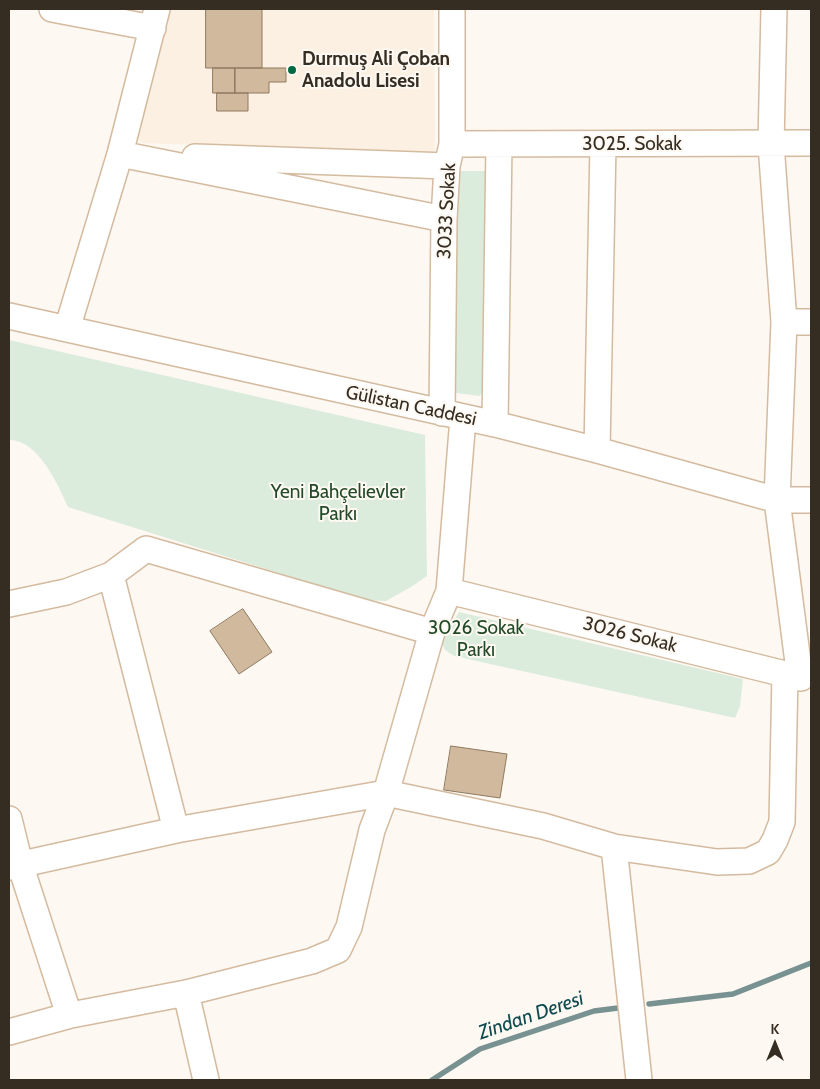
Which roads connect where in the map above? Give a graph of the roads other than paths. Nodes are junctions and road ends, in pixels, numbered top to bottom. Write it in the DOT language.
graph roads {
  1 [pos="52,9"];
  2 [pos="452,9"];
  3 [pos="774,9"];
  4 [pos="155,18"];
  5 [pos="498,144"];
  6 [pos="771,144"];
  7 [pos="811,144"];
  8 [pos="603,145"];
  9 [pos="120,154"];
  10 [pos="450,155"];
  11 [pos="444,219"];
  12 [pos="9,316"];
  13 [pos="784,322"];
  14 [pos="811,322"];
  15 [pos="67,329"];
  16 [pos="453,415"];
  17 [pos="495,424"];
  18 [pos="597,450"];
  19 [pos="777,500"];
  20 [pos="811,500"];
  21 [pos="112,575"];
  22 [pos="449,590"];
  23 [pos="9,604"];
  24 [pos="432,632"];
  25 [pos="799,676"];
  26 [pos="386,793"];
  27 [pos="9,819"];
  28 [pos="176,830"];
  29 [pos="614,848"];
  30 [pos="14,865"];
  31 [pos="186,993"];
  32 [pos="71,1016"];
  33 [pos="9,1032"];
  34 [pos="206,1080"];
  35 [pos="639,1080"];
  1 -- 4 [label="street"];
  2 -- 10 [label="street, 3033 Sokak"];
  3 -- 6 [label="street"];
  4 -- 9 [label="street"];
  5 -- 8 [label="street, 3025. Sokak"];
  5 -- 10 [label="street, 3025. Sokak"];
  5 -- 17 [label="street"];
  6 -- 7 [label="street, 3025. Sokak"];
  6 -- 8 [label="street, 3025. Sokak"];
  6 -- 13 [label="street"];
  8 -- 18 [label="street"];
  9 -- 10 [label="street, 3025. Sokak"];
  9 -- 11 [label="street"];
  9 -- 15 [label="street"];
  10 -- 11 [label="street, 3033 Sokak"];
  11 -- 16 [label="street, 3033 Sokak"];
  12 -- 15 [label="street, Gülistan Caddesi"];
  13 -- 14 [label="street"];
  13 -- 19 [label="street"];
  15 -- 16 [label="street, Gülistan Caddesi"];
  16 -- 17 [label="street, Gülistan Caddesi"];
  16 -- 22 [label="street, 3033 Sokak"];
  17 -- 18 [label="street, Gülistan Caddesi"];
  18 -- 19 [label="street, Gülistan Caddesi"];
  19 -- 20 [label="street, Gülistan Caddesi"];
  19 -- 25 [label="street"];
  21 -- 23 [label="street"];
  21 -- 24 [label="street"];
  21 -- 28 [label="street"];
  22 -- 24 [label="street, 3033 Sokak"];
  22 -- 25 [label="street, 3026 Sokak"];
  24 -- 26 [label="street, 3033 Sokak"];
  25 -- 29 [label="street"];
  26 -- 28 [label="street"];
  26 -- 29 [label="street"];
  26 -- 31 [label="street, 3033 Sokak"];
  27 -- 30 [label="street"];
  28 -- 30 [label="street"];
  29 -- 35 [label="street"];
  30 -- 32 [label="street"];
  31 -- 32 [label="street"];
  31 -- 34 [label="street"];
  32 -- 33 [label="street"];
}
